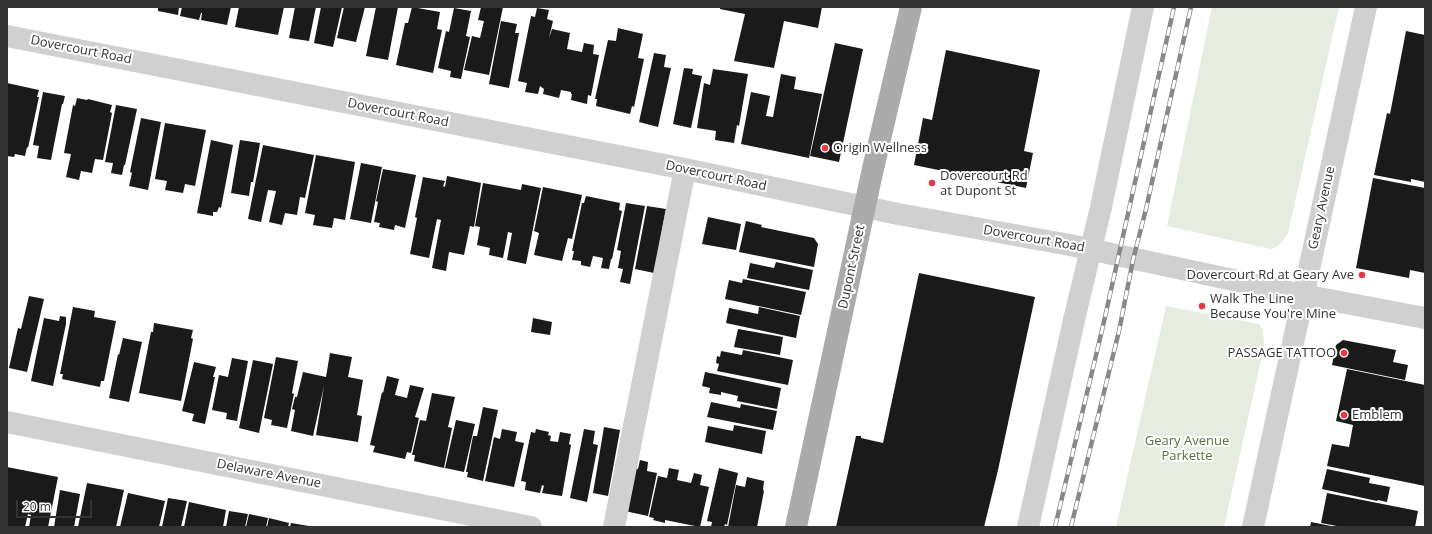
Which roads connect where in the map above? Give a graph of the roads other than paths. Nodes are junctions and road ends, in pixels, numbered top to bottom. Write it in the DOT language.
graph roads {
  1 [pos="911,7"];
  2 [pos="1144,7"];
  3 [pos="1366,7"];
  4 [pos="7,36"];
  5 [pos="685,169"];
  6 [pos="865,207"];
  7 [pos="1303,294"];
  8 [pos="1425,318"];
  9 [pos="7,422"];
  10 [pos="531,527"];
  11 [pos="614,527"];
  12 [pos="796,527"];
  13 [pos="1028,527"];
  14 [pos="1253,527"];
  1 -- 6 [label="main road, Dupont Street"];
  2 -- 13 [label="street, bridge"];
  3 -- 7 [label="street, Geary Avenue"];
  4 -- 5 [label="street, Dovercourt Road"];
  5 -- 6 [label="street, Dovercourt Road"];
  5 -- 11 [label="street"];
  6 -- 7 [label="street, Dovercourt Road"];
  6 -- 12 [label="main road, Dupont Street"];
  7 -- 8 [label="street, Dovercourt Road"];
  7 -- 14 [label="street, Geary Avenue"];
  9 -- 10 [label="street, Delaware Avenue"];
}
